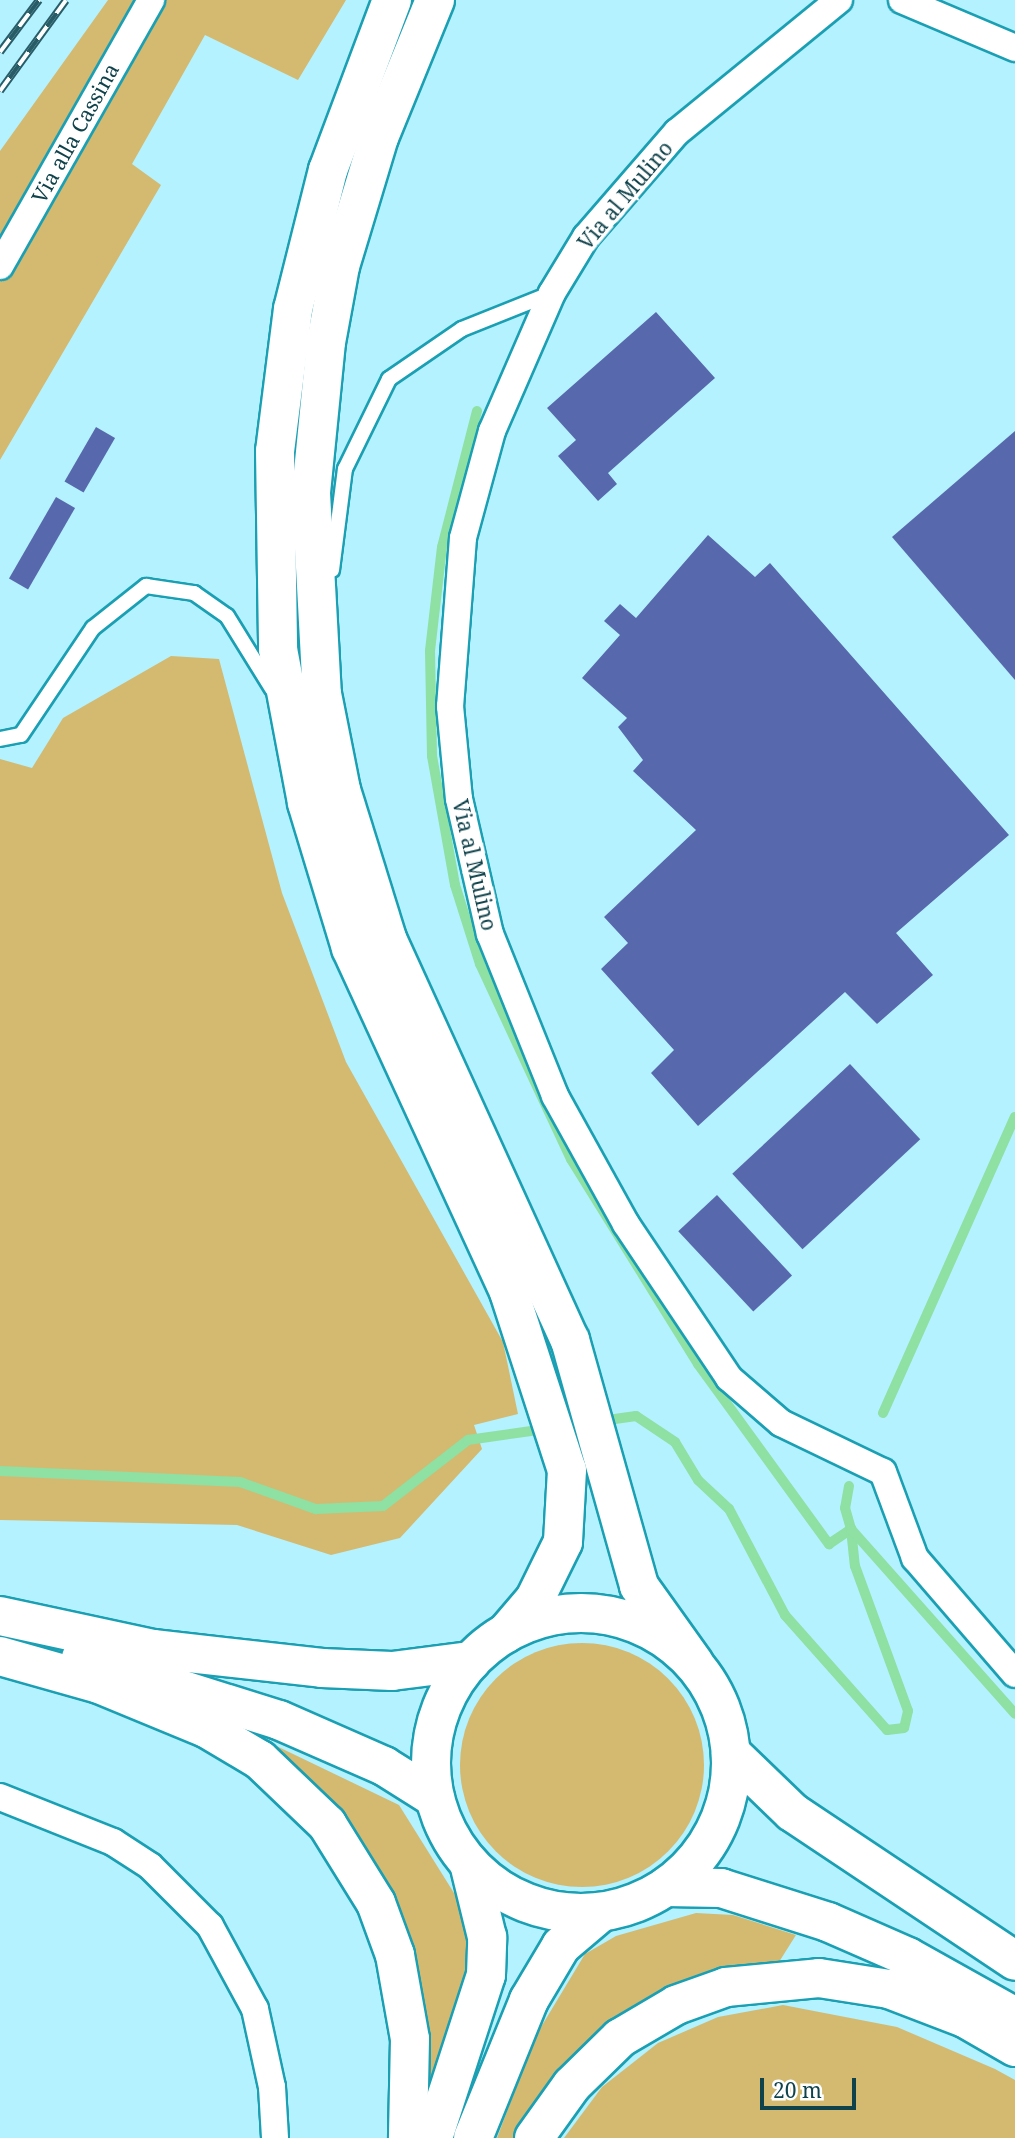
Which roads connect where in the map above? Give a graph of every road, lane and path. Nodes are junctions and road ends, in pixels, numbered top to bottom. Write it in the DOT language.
graph roads {
  1 [pos="150,0"];
  2 [pos="392,0"];
  3 [pos="435,0"];
  4 [pos="839,0"];
  5 [pos="902,0"];
  6 [pos="1015,48"];
  7 [pos="0,266"];
  8 [pos="552,293"];
  9 [pos="322,694"];
  10 [pos="288,717"];
  11 [pos="0,739"];
  12 [pos="585,1466"];
  13 [pos="0,1616"];
  14 [pos="506,1633"];
  15 [pos="0,1637"];
  16 [pos="0,1656"];
  17 [pos="471,1661"];
  18 [pos="694,1663"];
  19 [pos="1015,1674"];
  20 [pos="731,1753"];
  21 [pos="0,1797"];
  22 [pos="435,1798"];
  23 [pos="469,1863"];
  24 [pos="666,1887"];
  25 [pos="600,1913"];
  26 [pos="1015,1961"];
  27 [pos="1015,2017"];
  28 [pos="1015,2047"];
  29 [pos="275,2138"];
  30 [pos="408,2138"];
  31 [pos="433,2138"];
  32 [pos="473,2138"];
  33 [pos="534,2138"];
  1 -- 7 [label="street, Via alla Cassina"];
  2 -- 10 [label="highway"];
  3 -- 9 [label="highway"];
  4 -- 8 [label="street, Via al Mulino"];
  5 -- 6 [label="street"];
  8 -- 9 [label="lane"];
  8 -- 19 [label="street, Via al Mulino"];
  9 -- 12 [label="highway"];
  10 -- 11 [label="lane"];
  10 -- 12 [label="highway"];
  12 -- 14 [label="highway"];
  12 -- 18 [label="highway"];
  13 -- 17 [label="highway"];
  14 -- 17 [label="highway"];
  14 -- 18 [label="highway"];
  15 -- 22 [label="highway"];
  16 -- 30 [label="highway"];
  17 -- 22 [label="highway"];
  18 -- 20 [label="highway"];
  20 -- 24 [label="highway"];
  20 -- 26 [label="highway"];
  21 -- 29 [label="street"];
  22 -- 23 [label="highway"];
  23 -- 25 [label="highway"];
  23 -- 31 [label="highway"];
  24 -- 25 [label="highway"];
  24 -- 27 [label="highway"];
  25 -- 32 [label="highway"];
  28 -- 33 [label="highway"];
}
